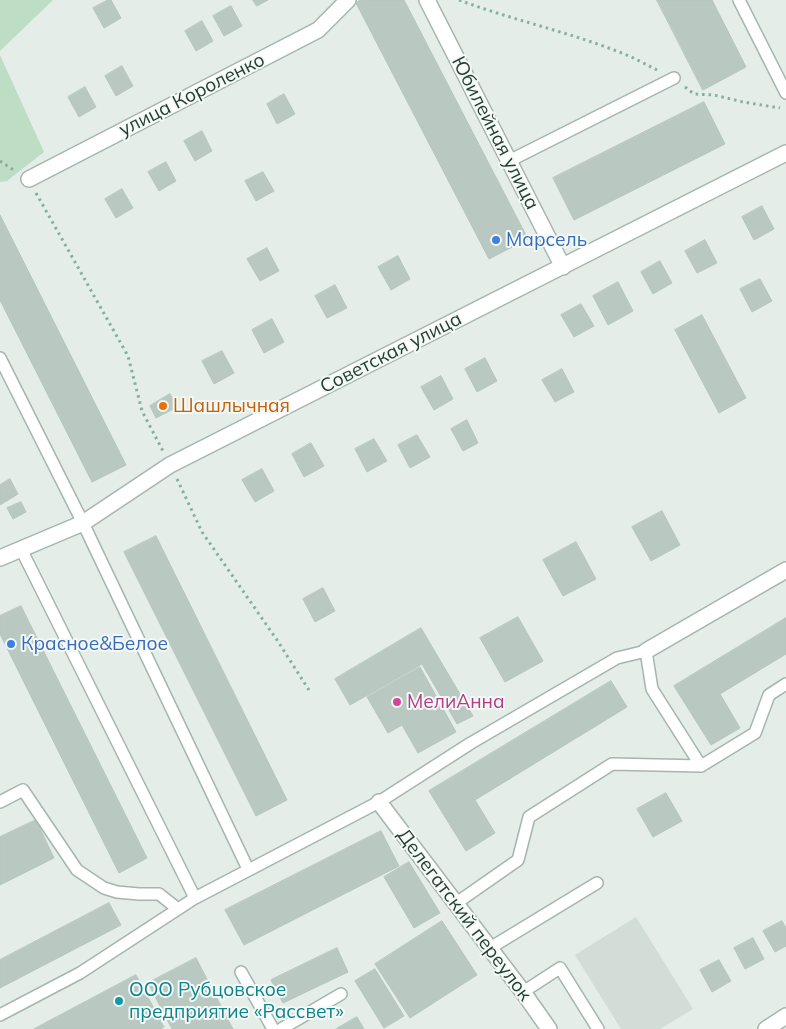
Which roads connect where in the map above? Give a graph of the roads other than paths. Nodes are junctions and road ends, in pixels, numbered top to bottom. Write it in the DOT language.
graph roads {
  1 [pos="348,0"];
  2 [pos="426,0"];
  3 [pos="739,0"];
  4 [pos="674,78"];
  5 [pos="786,92"];
  6 [pos="786,153"];
  7 [pos="509,161"];
  8 [pos="29,179"];
  9 [pos="563,267"];
  10 [pos="0,358"];
  11 [pos="83,523"];
  12 [pos="21,549"];
  13 [pos="0,558"];
  14 [pos="786,570"];
  15 [pos="646,651"];
  16 [pos="786,684"];
  17 [pos="701,766"];
  18 [pos="0,802"];
  19 [pos="379,802"];
  20 [pos="248,870"];
  21 [pos="598,883"];
  22 [pos="195,898"];
  23 [pos="455,904"];
  24 [pos="178,909"];
  25 [pos="490,948"];
  26 [pos="241,972"];
  27 [pos="523,992"];
  28 [pos="341,994"];
  29 [pos="0,1016"];
  30 [pos="786,1016"];
  31 [pos="273,1029"];
  32 [pos="281,1029"];
  33 [pos="549,1029"];
  34 [pos="598,1029"];
  35 [pos="766,1029"];
  1 -- 8 [label="street, улица Короленко"];
  2 -- 7 [label="street, Юбилейная улица"];
  3 -- 5 [label="lane"];
  4 -- 7 [label="lane"];
  6 -- 9 [label="street, Советская улица"];
  7 -- 9 [label="street, Юбилейная улица"];
  9 -- 11 [label="street, Советская улица"];
  10 -- 11 [label="lane"];
  11 -- 12 [label="street, Советская улица"];
  11 -- 20 [label="lane"];
  12 -- 13 [label="street, Советская улица"];
  12 -- 22 [label="lane"];
  14 -- 15 [label="street"];
  15 -- 17 [label="lane"];
  15 -- 19 [label="lane"];
  16 -- 17 [label="lane"];
  17 -- 23 [label="lane"];
  18 -- 24 [label="lane"];
  19 -- 20 [label="lane"];
  19 -- 23 [label="street, Делегатский переулок"];
  20 -- 22 [label="lane"];
  21 -- 25 [label="lane"];
  22 -- 24 [label="lane"];
  23 -- 25 [label="street, Делегатский переулок"];
  24 -- 29 [label="lane"];
  25 -- 27 [label="street, Делегатский переулок"];
  26 -- 31 [label="lane"];
  27 -- 33 [label="street, Делегатский переулок"];
  27 -- 34 [label="lane"];
  28 -- 32 [label="lane"];
  30 -- 35 [label="street"];
}
